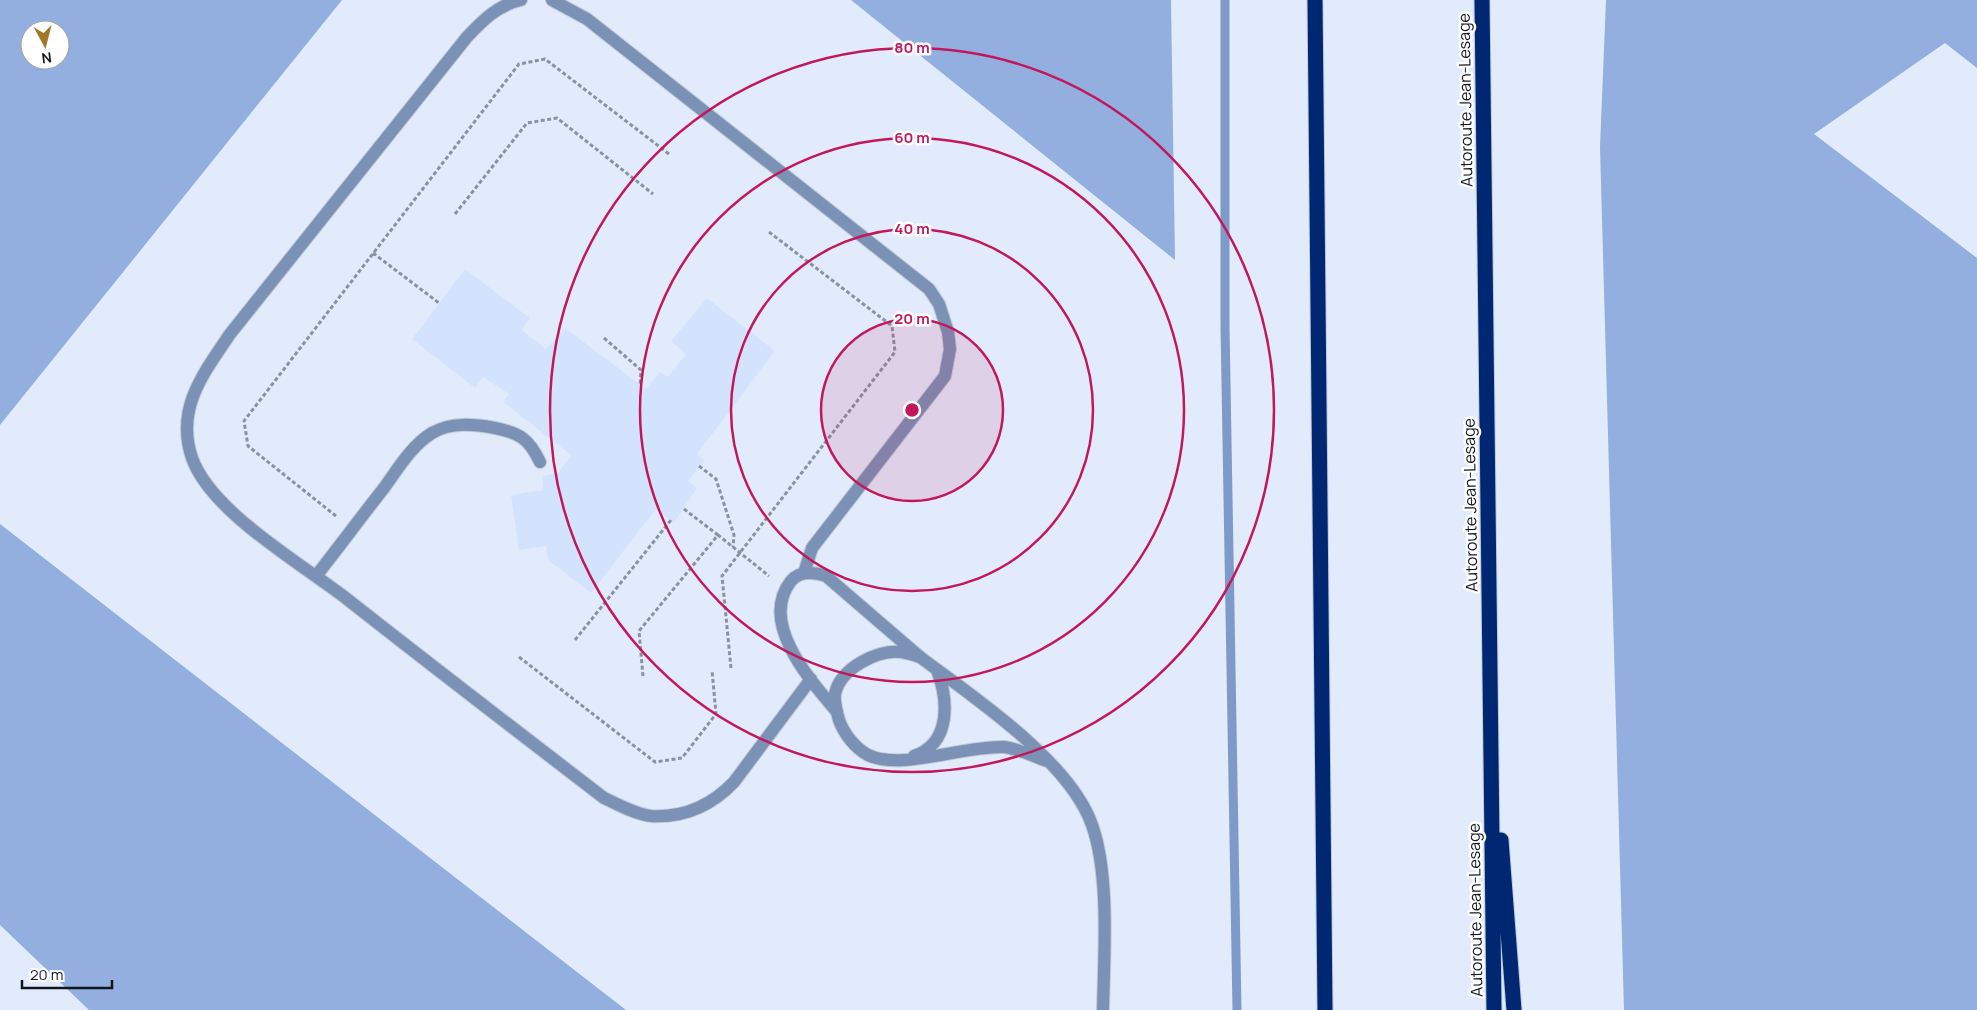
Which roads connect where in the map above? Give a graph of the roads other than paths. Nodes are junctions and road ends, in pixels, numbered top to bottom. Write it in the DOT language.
graph roads {
  1 [pos="521,0"];
  2 [pos="552,0"];
  3 [pos="1315,0"];
  4 [pos="1482,0"];
  5 [pos="540,462"];
  6 [pos="804,573"];
  7 [pos="316,576"];
  8 [pos="920,657"];
  9 [pos="937,670"];
  10 [pos="810,679"];
  11 [pos="1490,699"];
  12 [pos="837,712"];
  13 [pos="902,759"];
  14 [pos="1047,762"];
  15 [pos="1103,1010"];
  16 [pos="1326,1010"];
  17 [pos="1494,1010"];
  18 [pos="1514,1010"];
  1 -- 7 [label="street"];
  2 -- 6 [label="street"];
  3 -- 16 [label="highway"];
  4 -- 11 [label="highway, Autoroute Jean-Lesage"];
  5 -- 7 [label="street"];
  6 -- 8 [label="street"];
  6 -- 10 [label="street"];
  7 -- 10 [label="street"];
  8 -- 9 [label="street"];
  8 -- 12 [label="street"];
  9 -- 13 [label="street"];
  9 -- 14 [label="street"];
  10 -- 12 [label="street"];
  11 -- 17 [label="highway, Autoroute Jean-Lesage"];
  11 -- 18 [label="highway"];
  12 -- 13 [label="street"];
  13 -- 14 [label="street"];
  14 -- 15 [label="street"];
}
